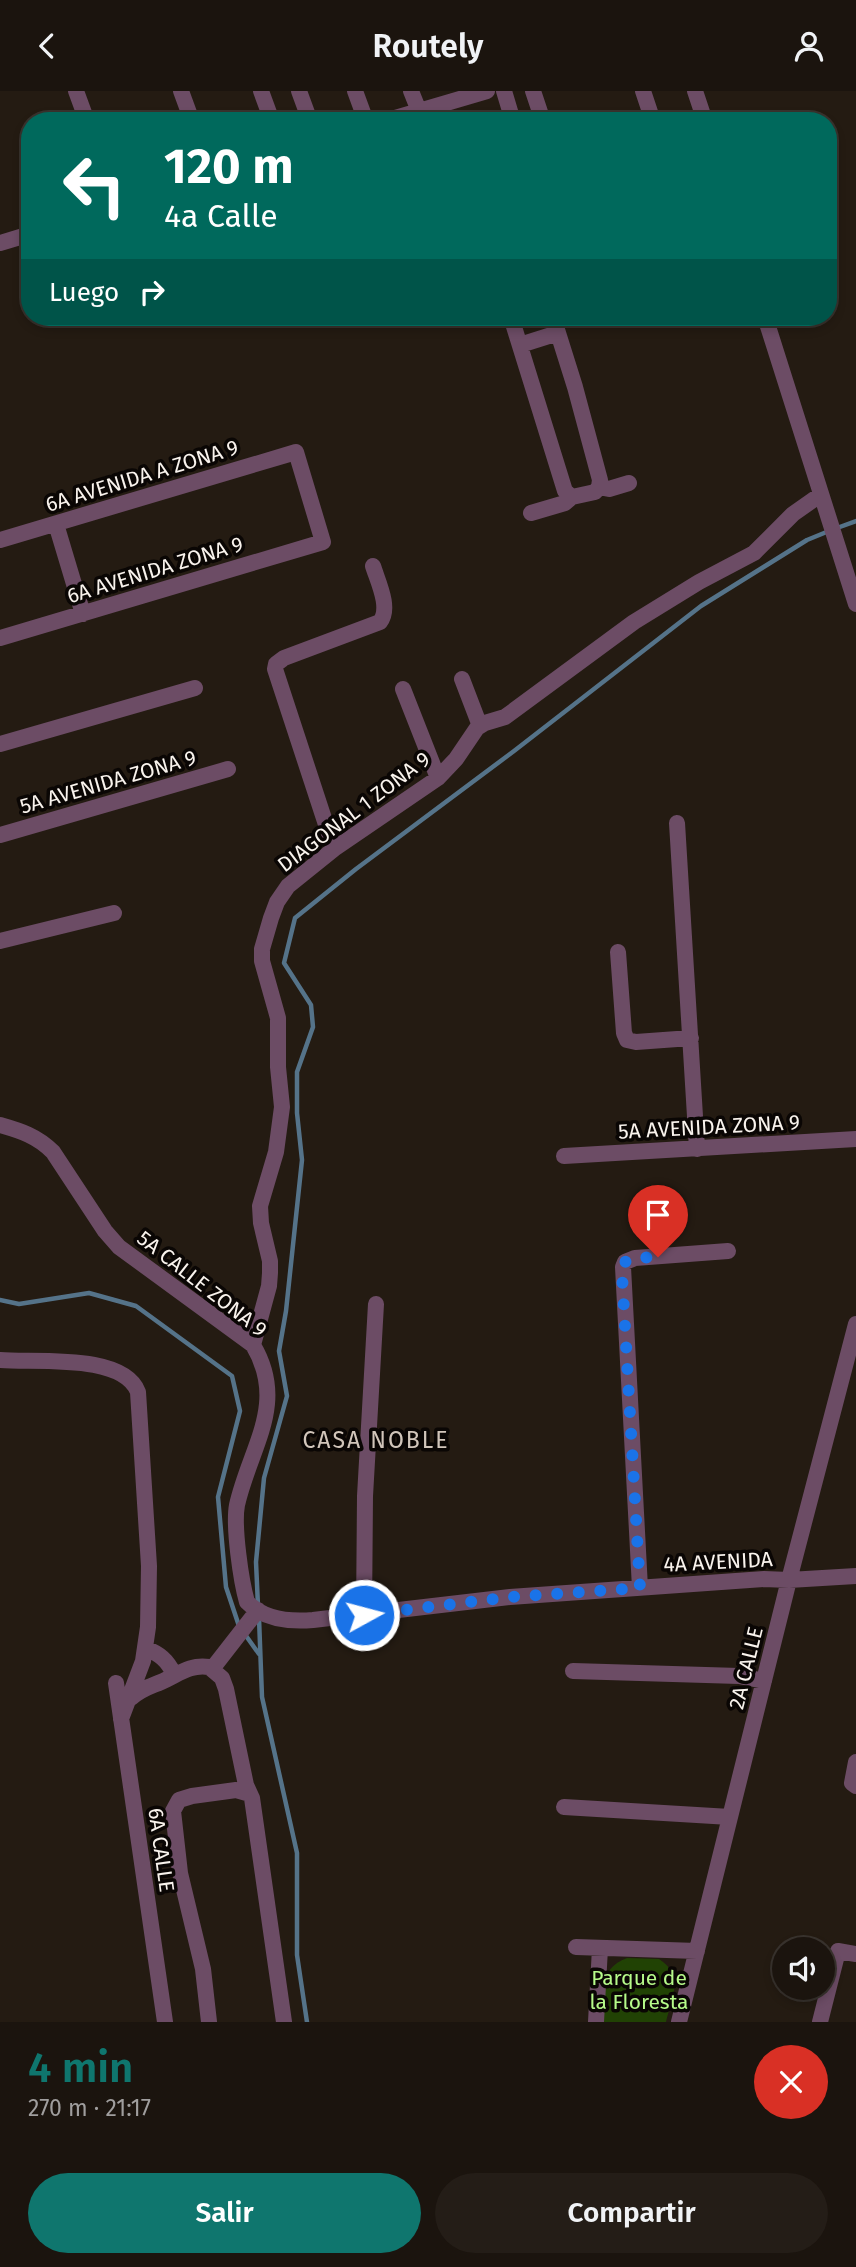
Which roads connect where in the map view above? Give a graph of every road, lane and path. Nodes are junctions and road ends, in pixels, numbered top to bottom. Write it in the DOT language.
graph roads {
  1 [pos="76,91"];
  2 [pos="181,91"];
  3 [pos="261,91"];
  4 [pos="299,91"];
  5 [pos="355,91"];
  6 [pos="411,91"];
  7 [pos="487,91"];
  8 [pos="504,91"];
  9 [pos="533,91"];
  10 [pos="643,91"];
  11 [pos="695,91"];
  12 [pos="419,111"];
  13 [pos="84,112"];
  14 [pos="189,112"];
  15 [pos="269,112"];
  16 [pos="307,112"];
  17 [pos="363,112"];
  18 [pos="416,112"];
  19 [pos="510,112"];
  20 [pos="540,112"];
  21 [pos="650,112"];
  22 [pos="702,112"];
  23 [pos="21,237"];
  24 [pos="0,243"];
  25 [pos="514,326"];
  26 [pos="556,326"];
  27 [pos="768,326"];
  28 [pos="558,333"];
  29 [pos="520,345"];
  30 [pos="629,483"];
  31 [pos="599,487"];
  32 [pos="572,497"];
  33 [pos="822,499"];
  34 [pos="531,513"];
  35 [pos="56,524"];
  36 [pos="0,540"];
  37 [pos="323,542"];
  38 [pos="373,566"];
  39 [pos="856,604"];
  40 [pos="83,614"];
  41 [pos="0,638"];
  42 [pos="462,679"];
  43 [pos="195,688"];
  44 [pos="403,689"];
  45 [pos="480,726"];
  46 [pos="0,744"];
  47 [pos="228,769"];
  48 [pos="438,778"];
  49 [pos="677,823"];
  50 [pos="0,835"];
  51 [pos="334,849"];
  52 [pos="114,913"];
  53 [pos="0,941"];
  54 [pos="618,952"];
  55 [pos="691,1038"];
  56 [pos="0,1125"];
  57 [pos="856,1139"];
  58 [pos="697,1149"];
  59 [pos="564,1156"];
  60 [pos="728,1251"];
  61 [pos="376,1304"];
  62 [pos="856,1324"];
  63 [pos="253,1345"];
  64 [pos="853,1349"];
  65 [pos="0,1360"];
  66 [pos="856,1576"];
  67 [pos="789,1580"];
  68 [pos="640,1588"];
  69 [pos="259,1610"];
  70 [pos="364,1615"];
  71 [pos="145,1648"];
  72 [pos="212,1669"];
  73 [pos="573,1671"];
  74 [pos="174,1674"];
  75 [pos="764,1681"];
  76 [pos="116,1683"];
  77 [pos="127,1703"];
  78 [pos="121,1719"];
  79 [pos="856,1762"];
  80 [pos="856,1786"];
  81 [pos="250,1794"];
  82 [pos="564,1807"];
  83 [pos="730,1817"];
  84 [pos="576,1947"];
  85 [pos="600,1948"];
  86 [pos="697,1951"];
  87 [pos="856,1954"];
  88 [pos="165,2022"];
  89 [pos="209,2022"];
  90 [pos="284,2022"];
  91 [pos="596,2022"];
  92 [pos="679,2022"];
  93 [pos="820,2022"];
  1 -- 13 [label="street"];
  2 -- 14 [label="street"];
  3 -- 15 [label="street"];
  4 -- 16 [label="street"];
  5 -- 17 [label="street"];
  6 -- 12 [label="street"];
  7 -- 12 [label="street"];
  8 -- 19 [label="street"];
  9 -- 20 [label="street"];
  10 -- 21 [label="street"];
  11 -- 22 [label="street"];
  12 -- 18 [label="street"];
  23 -- 24 [label="street"];
  25 -- 29 [label="street"];
  26 -- 28 [label="street"];
  27 -- 33 [label="street"];
  28 -- 29 [label="street"];
  28 -- 31 [label="street"];
  29 -- 32 [label="street"];
  30 -- 31 [label="street"];
  31 -- 32 [label="street"];
  32 -- 34 [label="street"];
  33 -- 39 [label="street"];
  33 -- 45 [label="street"];
  35 -- 36 [label="street, 6A AVENIDA A ZONA 9"];
  35 -- 37 [label="street, 6A AVENIDA A ZONA 9"];
  35 -- 40 [label="street"];
  37 -- 40 [label="street, 6A AVENIDA ZONA 9"];
  38 -- 51 [label="street"];
  40 -- 41 [label="street, 6A AVENIDA ZONA 9"];
  42 -- 45 [label="street"];
  43 -- 46 [label="street"];
  44 -- 48 [label="street"];
  45 -- 48 [label="street, DIAGONAL 1 ZONA 9"];
  47 -- 50 [label="street, 5A AVENIDA ZONA 9"];
  48 -- 51 [label="street, DIAGONAL 1 ZONA 9"];
  49 -- 55 [label="street"];
  51 -- 63 [label="street, DIAGONAL 1 ZONA 9"];
  52 -- 53 [label="street"];
  54 -- 55 [label="street"];
  55 -- 58 [label="street"];
  56 -- 63 [label="street, 5A CALLE ZONA 9"];
  57 -- 58 [label="street, 5A AVENIDA ZONA 9"];
  58 -- 59 [label="street, 5A AVENIDA ZONA 9"];
  60 -- 68 [label="street"];
  61 -- 70 [label="street"];
  62 -- 64 [label="street, 2A CALLE"];
  63 -- 69 [label="street, 5A CALLE ZONA 9"];
  64 -- 67 [label="street, 2A CALLE"];
  65 -- 71 [label="street"];
  66 -- 67 [label="street, 4A AVENIDA"];
  67 -- 68 [label="street, 4A AVENIDA"];
  67 -- 75 [label="street, 2A CALLE"];
  68 -- 70 [label="street, 4A AVENIDA"];
  69 -- 70 [label="street, 4A AVENIDA"];
  69 -- 72 [label="street"];
  71 -- 74 [label="street"];
  71 -- 77 [label="street"];
  72 -- 74 [label="street"];
  72 -- 81 [label="street"];
  73 -- 75 [label="street"];
  74 -- 77 [label="street"];
  75 -- 83 [label="street, 2A CALLE"];
  76 -- 78 [label="street, 6A CALLE"];
  77 -- 78 [label="street"];
  78 -- 88 [label="street, 6A CALLE"];
  79 -- 80 [label="street"];
  81 -- 89 [label="street"];
  81 -- 90 [label="street"];
  82 -- 83 [label="street"];
  83 -- 86 [label="street, 2A CALLE"];
  84 -- 85 [label="street"];
  85 -- 86 [label="street"];
  85 -- 91 [label="street"];
  86 -- 92 [label="street, 2A CALLE"];
  87 -- 93 [label="street"];
}
